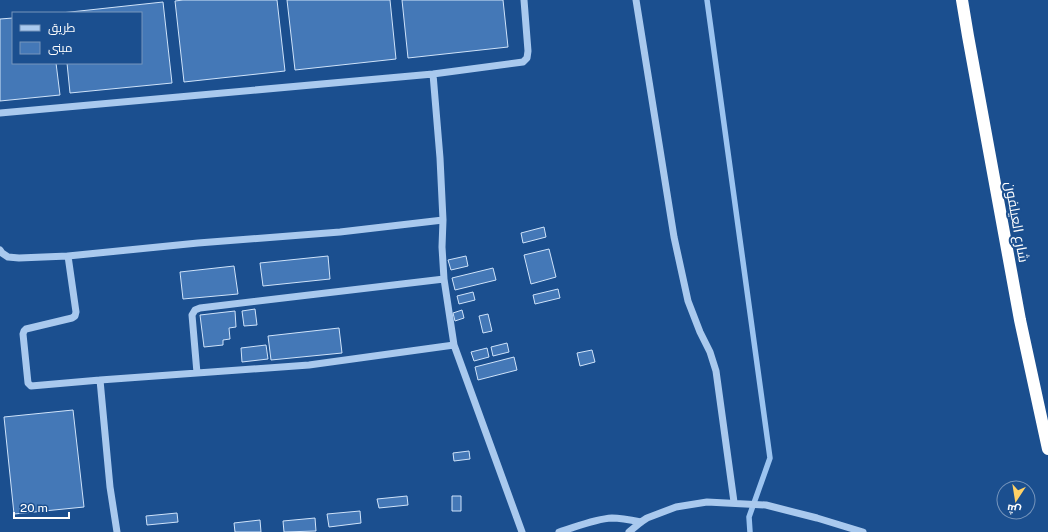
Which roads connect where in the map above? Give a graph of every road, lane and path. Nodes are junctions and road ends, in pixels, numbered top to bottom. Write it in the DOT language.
graph roads {
  1 [pos="524,0"];
  2 [pos="636,0"];
  3 [pos="962,0"];
  4 [pos="433,74"];
  5 [pos="0,113"];
  6 [pos="443,220"];
  7 [pos="0,250"];
  8 [pos="68,256"];
  9 [pos="444,279"];
  10 [pos="454,345"];
  11 [pos="197,373"];
  12 [pos="100,380"];
  13 [pos="1048,449"];
  14 [pos="734,502"];
  15 [pos="641,522"];
  16 [pos="117,532"];
  17 [pos="522,532"];
  18 [pos="559,532"];
  19 [pos="629,532"];
  20 [pos="863,532"];
  1 -- 4 [label="street"];
  2 -- 14 [label="street"];
  3 -- 13 [label="highway, شارع العيلفون"];
  4 -- 5 [label="street"];
  4 -- 6 [label="street"];
  6 -- 8 [label="street"];
  6 -- 9 [label="street"];
  7 -- 8 [label="street"];
  8 -- 12 [label="street"];
  9 -- 10 [label="street"];
  9 -- 11 [label="street"];
  10 -- 11 [label="street"];
  10 -- 17 [label="street"];
  11 -- 12 [label="street"];
  12 -- 16 [label="street"];
  14 -- 15 [label="street"];
  14 -- 20 [label="street"];
  15 -- 18 [label="street"];
  15 -- 19 [label="street"];
}
